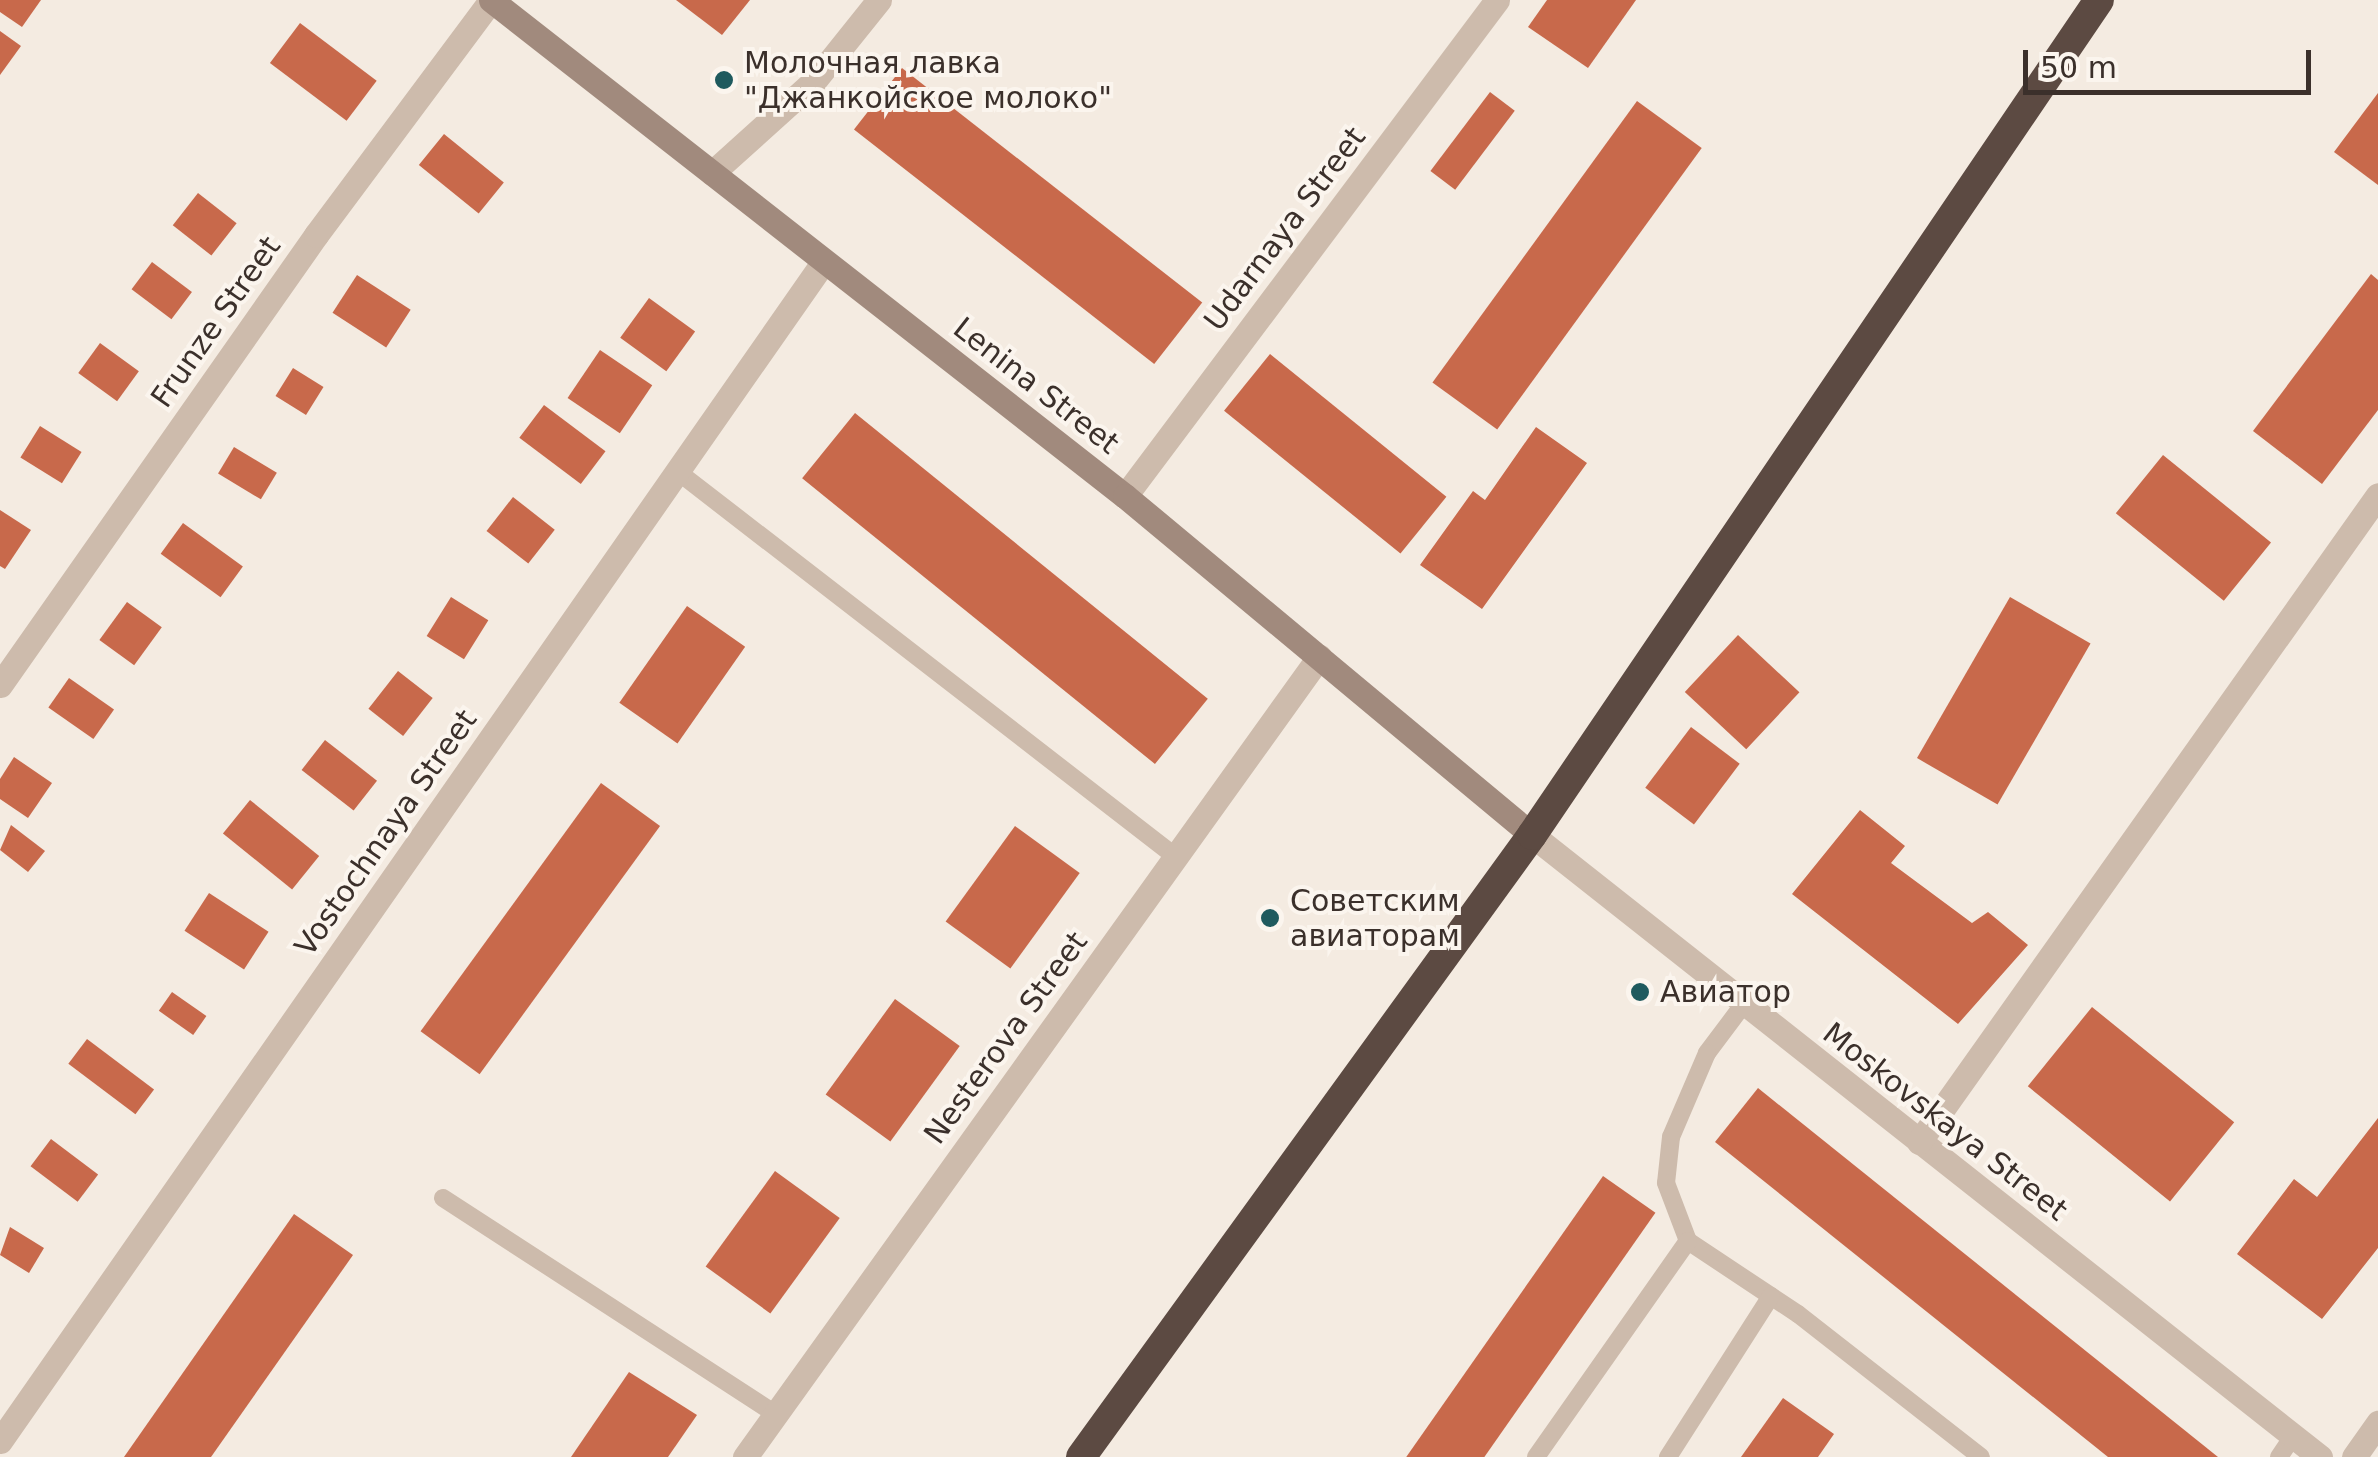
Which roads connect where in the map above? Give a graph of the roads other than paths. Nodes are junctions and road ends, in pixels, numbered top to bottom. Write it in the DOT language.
graph roads {
  1 [pos="491,0"];
  2 [pos="880,0"];
  3 [pos="1498,0"];
  4 [pos="2099,0"];
  5 [pos="712,173"];
  6 [pos="824,262"];
  7 [pos="677,472"];
  8 [pos="2378,494"];
  9 [pos="1124,496"];
  10 [pos="1319,656"];
  11 [pos="0,685"];
  12 [pos="1532,835"];
  13 [pos="1176,857"];
  14 [pos="1743,1004"];
  15 [pos="1918,1142"];
  16 [pos="443,1198"];
  17 [pos="1688,1241"];
  18 [pos="1771,1296"];
  19 [pos="776,1414"];
  20 [pos="2378,1423"];
  21 [pos="0,1441"];
  22 [pos="2286,1446"];
  23 [pos="745,1457"];
  24 [pos="1082,1457"];
  25 [pos="1536,1457"];
  26 [pos="1668,1457"];
  27 [pos="1981,1457"];
  28 [pos="2320,1457"];
  29 [pos="2354,1457"];
  1 -- 5 [label="main road, Lenina Street"];
  1 -- 11 [label="street, Frunze Street"];
  2 -- 5 [label="street"];
  3 -- 9 [label="street, Udarnaya Street"];
  4 -- 12 [label="highway"];
  5 -- 6 [label="main road, Lenina Street"];
  6 -- 7 [label="street, Vostochnaya Street"];
  6 -- 9 [label="main road, Lenina Street"];
  7 -- 13 [label="lane"];
  7 -- 21 [label="street, Vostochnaya Street"];
  8 -- 15 [label="street"];
  9 -- 10 [label="main road, Lenina Street"];
  10 -- 12 [label="main road, Lenina Street"];
  10 -- 13 [label="street, Nesterova Street"];
  12 -- 14 [label="street, Moskovskaya Street"];
  12 -- 24 [label="highway"];
  13 -- 19 [label="street, Nesterova Street"];
  14 -- 15 [label="street, Moskovskaya Street"];
  14 -- 17 [label="lane"];
  15 -- 22 [label="street, Moskovskaya Street"];
  16 -- 19 [label="lane"];
  17 -- 18 [label="lane"];
  17 -- 25 [label="lane"];
  18 -- 26 [label="lane"];
  18 -- 27 [label="lane"];
  19 -- 23 [label="street, Nesterova Street"];
  20 -- 29 [label="street"];
  22 -- 28 [label="street, Moskovskaya Street"];
}
